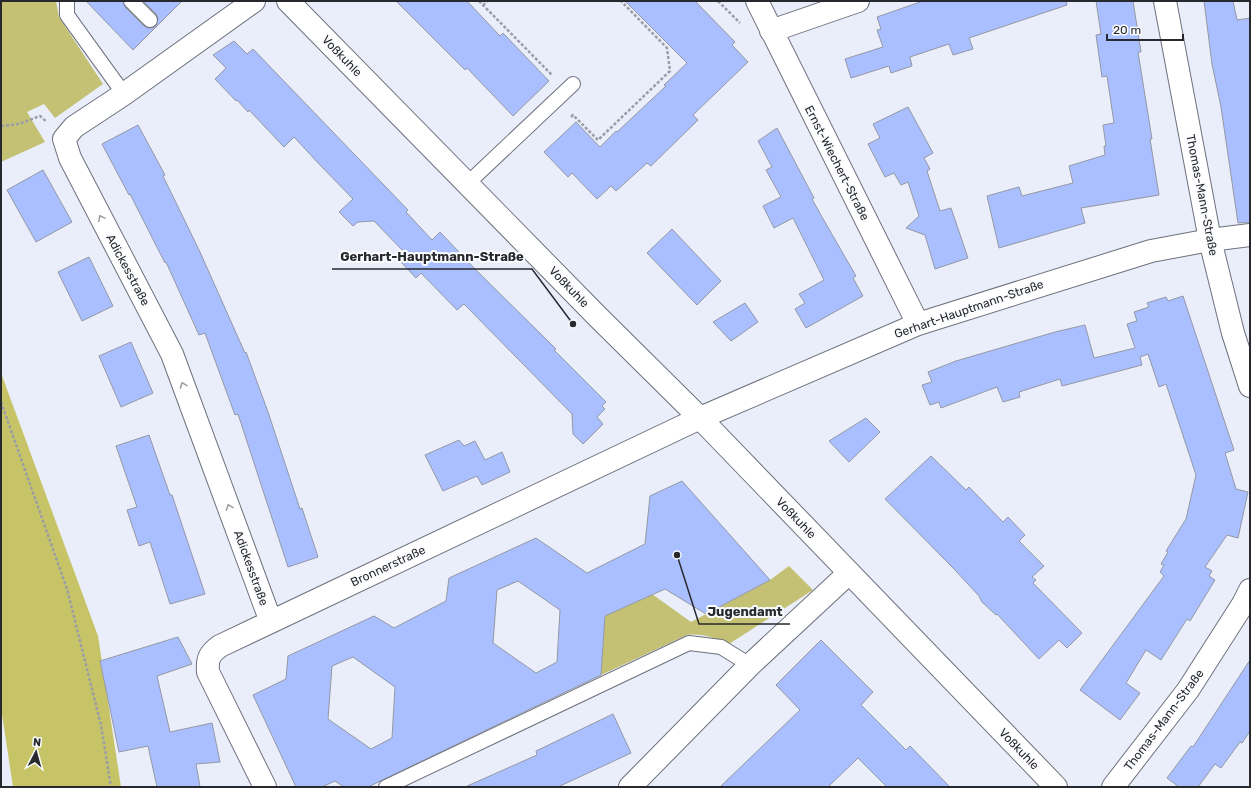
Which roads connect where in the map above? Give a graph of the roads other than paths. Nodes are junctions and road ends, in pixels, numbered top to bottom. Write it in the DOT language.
graph roads {
  1 [pos="67,1"];
  2 [pos="131,1"];
  3 [pos="254,1"];
  4 [pos="288,1"];
  5 [pos="757,1"];
  6 [pos="858,1"];
  7 [pos="1165,1"];
  8 [pos="150,20"];
  9 [pos="771,31"];
  10 [pos="573,84"];
  11 [pos="124,94"];
  12 [pos="467,184"];
  13 [pos="1250,235"];
  14 [pos="1210,240"];
  15 [pos="918,324"];
  16 [pos="1250,386"];
  17 [pos="700,418"];
  18 [pos="849,573"];
  19 [pos="1250,590"];
  20 [pos="271,622"];
  21 [pos="750,665"];
  22 [pos="266,787"];
  23 [pos="386,787"];
  24 [pos="630,787"];
  25 [pos="1056,787"];
  26 [pos="1113,787"];
  1 -- 11 [label="lane"];
  2 -- 8 [label="lane"];
  3 -- 11 [label="street"];
  4 -- 12 [label="street, Voßkuhle"];
  5 -- 9 [label="street, Ernst-Wiechert-Straße"];
  6 -- 9 [label="street"];
  7 -- 14 [label="street, Thomas-Mann-Straße"];
  9 -- 15 [label="street, Ernst-Wiechert-Straße"];
  10 -- 12 [label="lane"];
  20 -- 11 [label="street, Adickesstraße, one-way"];
  12 -- 17 [label="street, Voßkuhle"];
  13 -- 14 [label="street, Gerhart-Hauptmann-Straße"];
  14 -- 15 [label="street, Gerhart-Hauptmann-Straße"];
  14 -- 16 [label="street, Thomas-Mann-Straße"];
  15 -- 17 [label="street, Gerhart-Hauptmann-Straße"];
  17 -- 18 [label="street, Voßkuhle"];
  17 -- 20 [label="street, Bronnerstraße"];
  18 -- 21 [label="street"];
  18 -- 25 [label="street, Voßkuhle"];
  19 -- 26 [label="street, Thomas-Mann-Straße"];
  20 -- 22 [label="street, Bronnerstraße"];
  21 -- 23 [label="lane"];
  21 -- 24 [label="street"];
}
